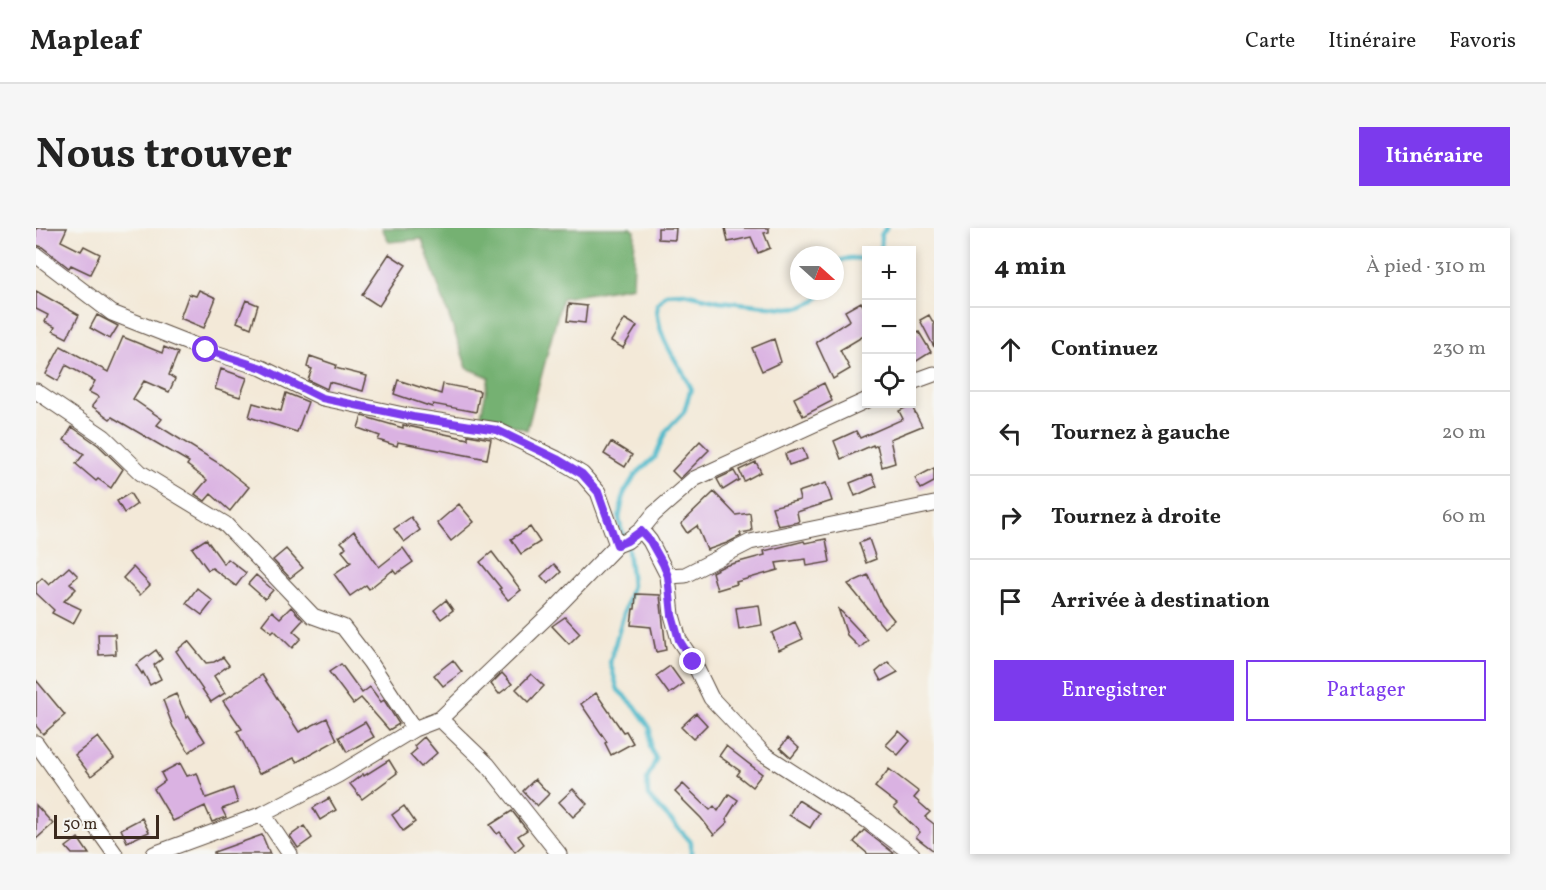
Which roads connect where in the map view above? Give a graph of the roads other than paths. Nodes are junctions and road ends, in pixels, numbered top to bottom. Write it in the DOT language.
graph roads {
  1 [pos="36,255"];
  2 [pos="934,374"];
  3 [pos="916,381"];
  4 [pos="36,391"];
  5 [pos="862,402"];
  6 [pos="934,504"];
  7 [pos="641,531"];
  8 [pos="617,545"];
  9 [pos="668,576"];
  10 [pos="440,719"];
  11 [pos="414,729"];
  12 [pos="36,743"];
  13 [pos="263,814"];
  14 [pos="115,854"];
  15 [pos="154,854"];
  16 [pos="290,854"];
  17 [pos="560,854"];
  18 [pos="912,854"];
  1 -- 8 [label="street"];
  2 -- 3 [label="street"];
  4 -- 11 [label="street"];
  5 -- 7 [label="street"];
  6 -- 9 [label="street"];
  7 -- 8 [label="street"];
  7 -- 9 [label="street"];
  8 -- 10 [label="street"];
  9 -- 18 [label="street"];
  10 -- 11 [label="street"];
  10 -- 17 [label="street"];
  11 -- 13 [label="street"];
  12 -- 14 [label="street"];
  13 -- 15 [label="street"];
  13 -- 16 [label="street"];
}
